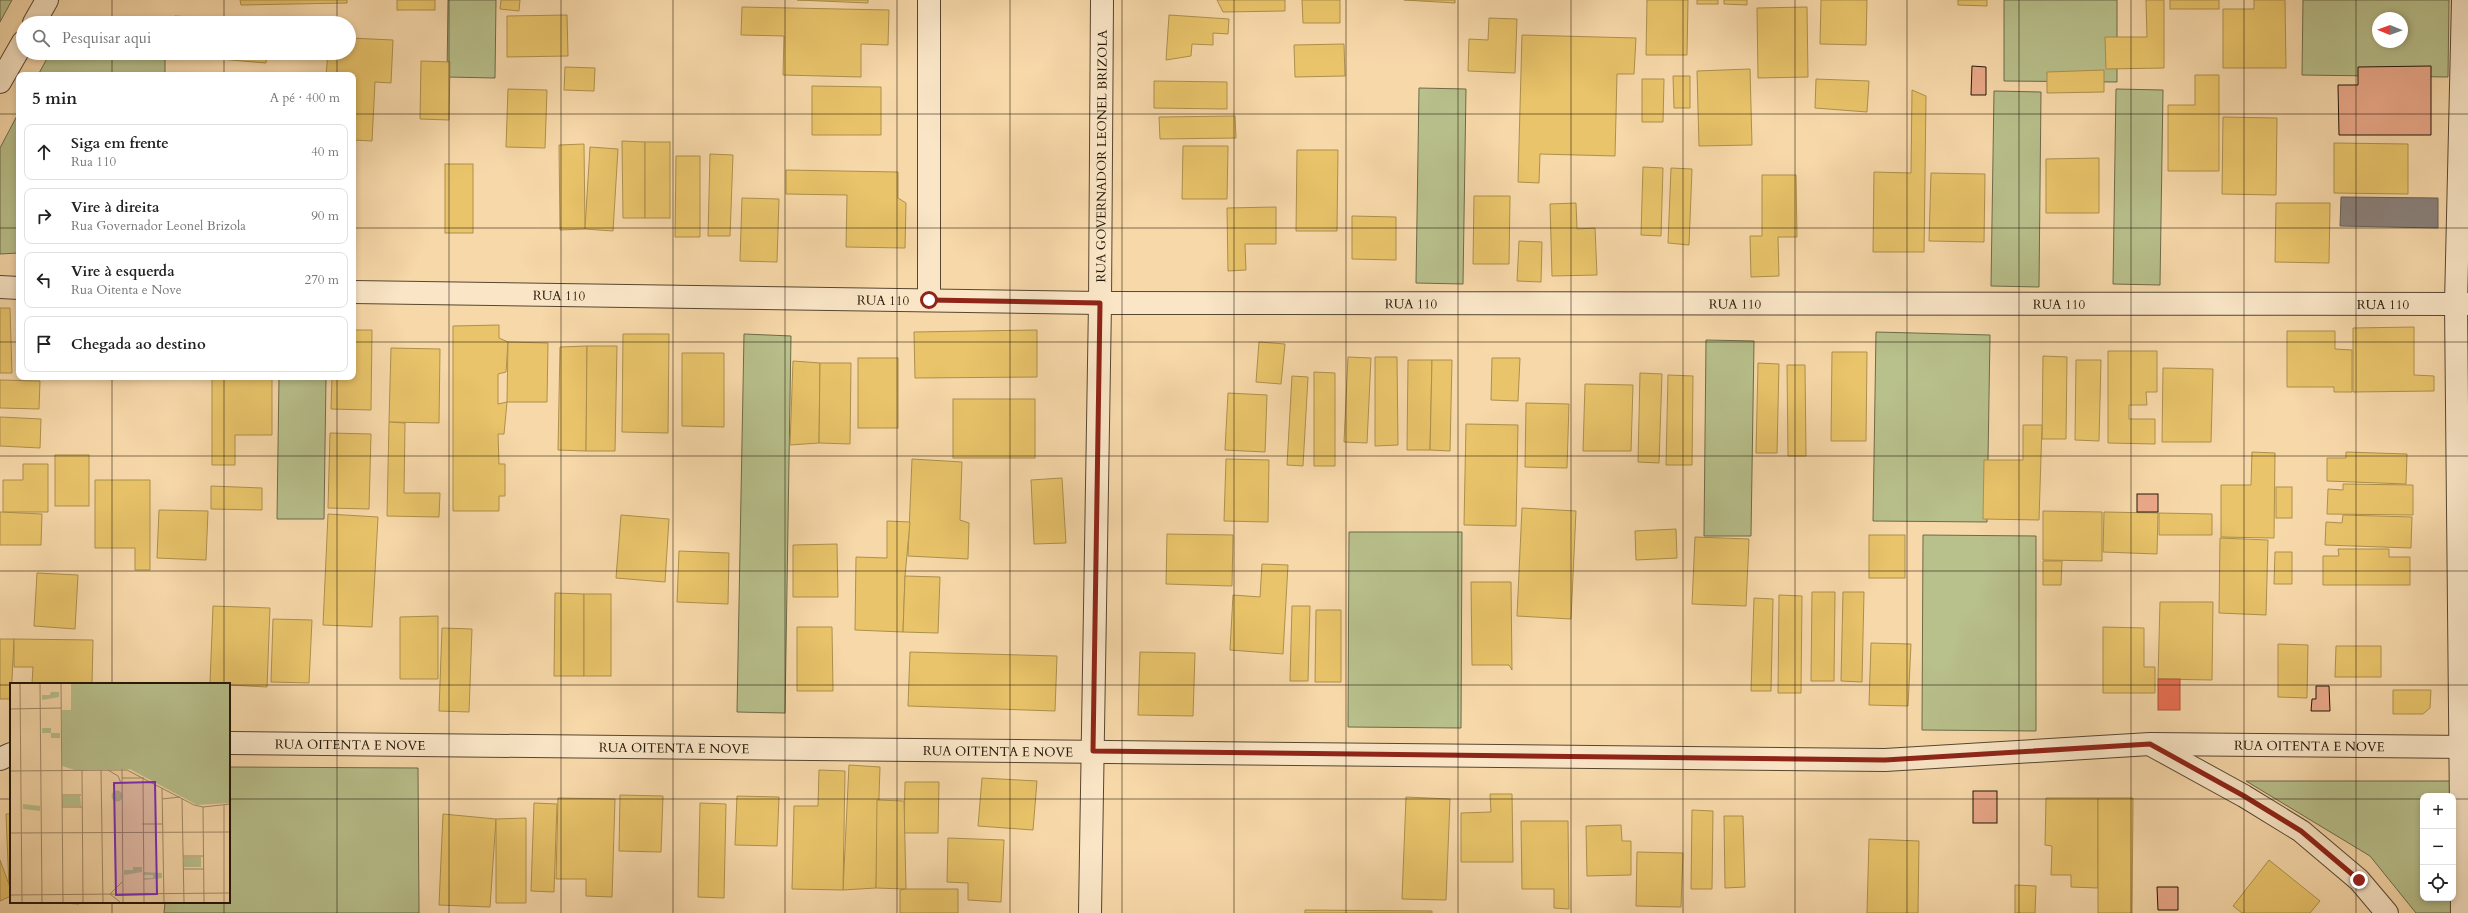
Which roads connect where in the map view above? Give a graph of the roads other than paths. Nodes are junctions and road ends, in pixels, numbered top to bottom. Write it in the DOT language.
graph roads {
  1 [pos="48,0"];
  2 [pos="929,0"];
  3 [pos="1102,0"];
  4 [pos="2463,0"];
  5 [pos="38,16"];
  6 [pos="16,54"];
  7 [pos="0,82"];
  8 [pos="0,288"];
  9 [pos="16,288"];
  10 [pos="356,292"];
  11 [pos="929,300"];
  12 [pos="1100,303"];
  13 [pos="2462,304"];
  14 [pos="230,743"];
  15 [pos="2150,744"];
  16 [pos="2464,747"];
  17 [pos="1093,751"];
  18 [pos="10,754"];
  19 [pos="0,758"];
  20 [pos="1090,913"];
  21 [pos="2387,913"];
  22 [pos="2462,913"];
  1 -- 5 [label="street"];
  2 -- 11 [label="street"];
  3 -- 12 [label="street, RUA GOVERNADOR LEONEL BRIZOLA"];
  4 -- 13 [label="street"];
  6 -- 7 [label="street"];
  8 -- 9 [label="street"];
  10 -- 11 [label="street, RUA 110"];
  11 -- 12 [label="street, RUA 110"];
  12 -- 13 [label="street, RUA 110"];
  12 -- 17 [label="street, RUA GOVERNADOR LEONEL BRIZOLA"];
  13 -- 16 [label="street"];
  14 -- 17 [label="street, RUA OITENTA E NOVE"];
  15 -- 16 [label="street, RUA OITENTA E NOVE"];
  15 -- 17 [label="street, RUA OITENTA E NOVE"];
  15 -- 21 [label="street"];
  16 -- 22 [label="street"];
  17 -- 20 [label="street, RUA GOVERNADOR LEONEL BRIZOLA"];
  18 -- 19 [label="street"];
}
